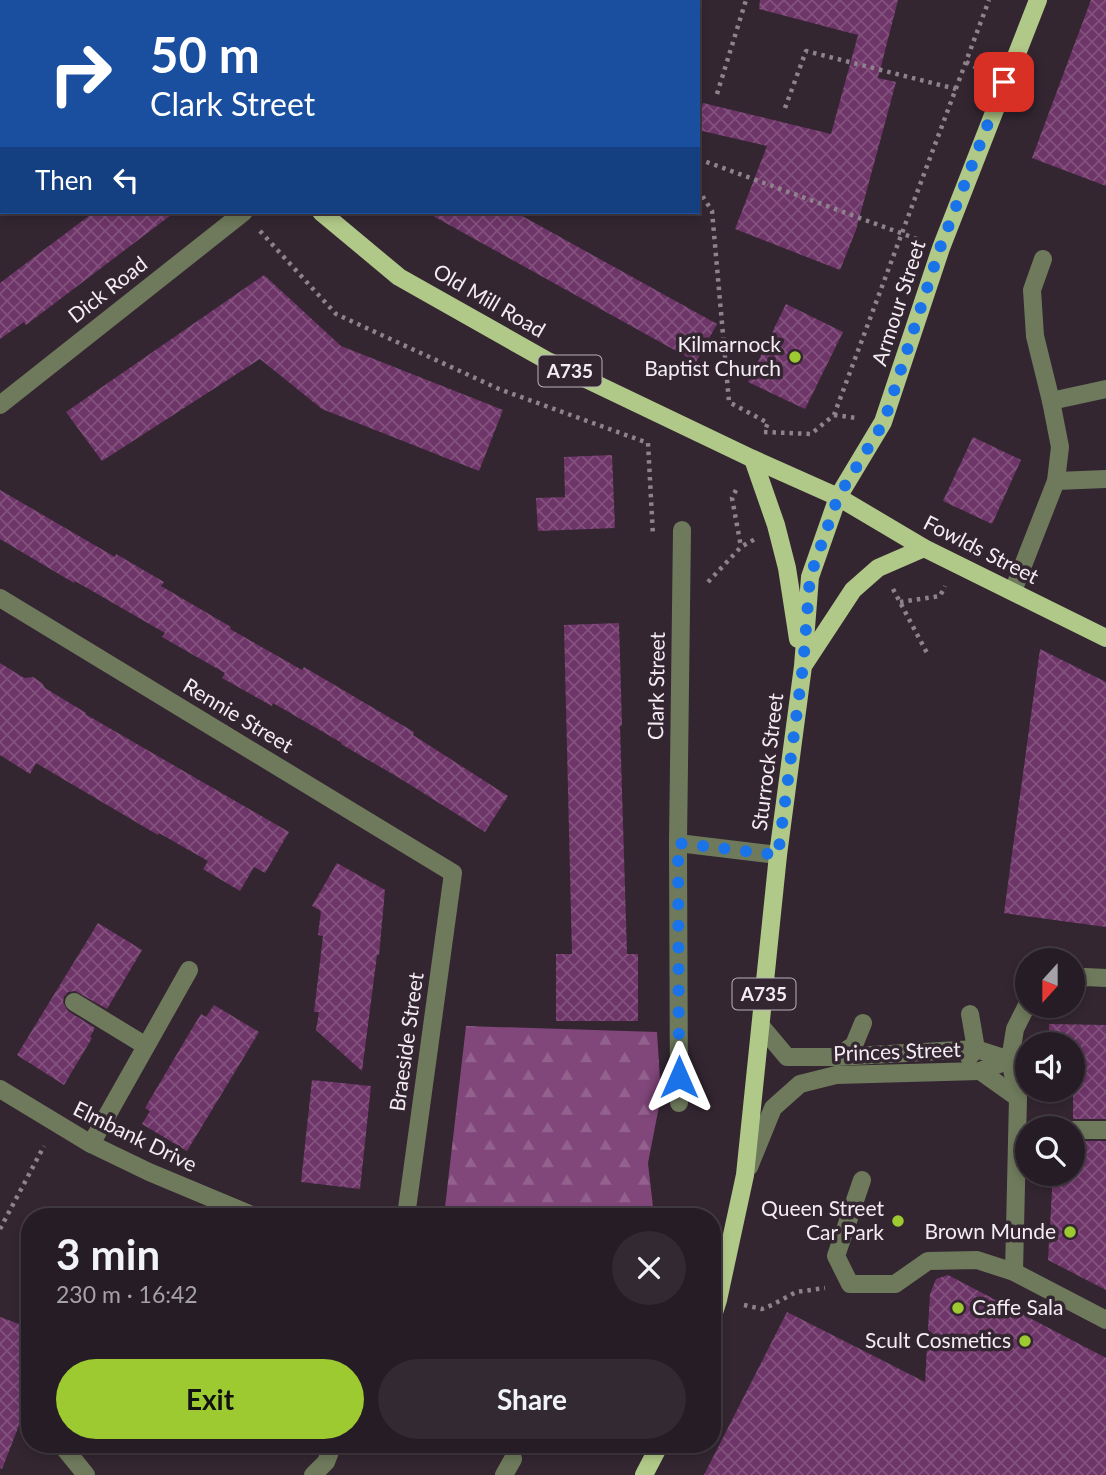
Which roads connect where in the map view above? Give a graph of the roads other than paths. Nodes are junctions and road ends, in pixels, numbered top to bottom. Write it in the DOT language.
graph roads {
  1 [pos="1038,0"];
  2 [pos="241,214"];
  3 [pos="323,214"];
  4 [pos="1043,259"];
  5 [pos="1106,389"];
  6 [pos="1051,401"];
  7 [pos="0,405"];
  8 [pos="752,459"];
  9 [pos="1106,479"];
  10 [pos="1056,481"];
  11 [pos="838,497"];
  12 [pos="682,530"];
  13 [pos="924,548"];
  14 [pos="1013,591"];
  15 [pos="0,598"];
  16 [pos="1106,638"];
  17 [pos="803,666"];
  18 [pos="678,843"];
  19 [pos="778,855"];
  20 [pos="453,873"];
  21 [pos="189,971"];
  22 [pos="1085,977"];
  23 [pos="1106,978"];
  24 [pos="74,1002"];
  25 [pos="970,1014"];
  26 [pos="1020,1018"];
  27 [pos="863,1023"];
  28 [pos="761,1026"];
  29 [pos="146,1046"];
  30 [pos="976,1049"];
  31 [pos="836,1057"];
  32 [pos="1010,1060"];
  33 [pos="980,1071"];
  34 [pos="955,1072"];
  35 [pos="1015,1084"];
  36 [pos="0,1089"];
  37 [pos="1015,1096"];
  38 [pos="1018,1102"];
  39 [pos="680,1103"];
  40 [pos="1085,1130"];
  41 [pos="1106,1130"];
  42 [pos="92,1144"];
  43 [pos="745,1175"];
  44 [pos="862,1180"];
  45 [pos="235,1208"];
  46 [pos="407,1208"];
  47 [pos="1014,1272"];
  48 [pos="721,1286"];
  49 [pos="1106,1320"];
  50 [pos="68,1453"];
  51 [pos="330,1453"];
  52 [pos="655,1453"];
  53 [pos="513,1459"];
  54 [pos="86,1475"];
  55 [pos="313,1475"];
  56 [pos="504,1475"];
  57 [pos="644,1475"];
  1 -- 11 [label="main road, Armour Street"];
  2 -- 7 [label="street, Dick Road"];
  3 -- 8 [label="main road, Old Mill Road / A735"];
  4 -- 6 [label="street"];
  5 -- 6 [label="street"];
  6 -- 10 [label="street"];
  8 -- 11 [label="main road, Old Mill Road / A735"];
  8 -- 17 [label="main road, Sturrock Street / A735"];
  9 -- 10 [label="street"];
  10 -- 14 [label="street"];
  11 -- 13 [label="main road, Fowlds Street / A735"];
  11 -- 17 [label="main road, Sturrock Street / A735"];
  12 -- 18 [label="street, Clark Street"];
  13 -- 14 [label="main road, Fowlds Street / A735"];
  13 -- 17 [label="main road, Sturrock Street / A735"];
  14 -- 16 [label="main road, Fowlds Street / A735"];
  15 -- 20 [label="street, Rennie Street"];
  17 -- 19 [label="main road, Sturrock Street / A735"];
  18 -- 19 [label="street"];
  18 -- 39 [label="street, Clark Street"];
  19 -- 28 [label="main road, Sturrock Street / A735"];
  20 -- 46 [label="street, Braeside Street"];
  21 -- 29 [label="street"];
  22 -- 23 [label="street"];
  24 -- 29 [label="street"];
  25 -- 30 [label="street"];
  26 -- 32 [label="street"];
  27 -- 31 [label="street"];
  28 -- 31 [label="street, Princes Street"];
  28 -- 43 [label="main road, Sturrock Street / A735"];
  29 -- 42 [label="street"];
  30 -- 31 [label="street, Princes Street"];
  30 -- 32 [label="street, Princes Street"];
  30 -- 34 [label="street"];
  32 -- 33 [label="street, Princes Street"];
  32 -- 35 [label="street"];
  33 -- 34 [label="street, Princes Street"];
  33 -- 37 [label="street, Princes Street"];
  34 -- 43 [label="street, Princes Street"];
  36 -- 42 [label="street, Elmbank Drive"];
  38 -- 47 [label="street"];
  40 -- 41 [label="street"];
  42 -- 45 [label="street, Elmbank Drive"];
  43 -- 48 [label="main road, Sturrock Street / A735"];
  44 -- 47 [label="street"];
  47 -- 49 [label="street"];
  50 -- 54 [label="street"];
  51 -- 55 [label="street"];
  52 -- 57 [label="main road"];
  53 -- 56 [label="street"];
}
